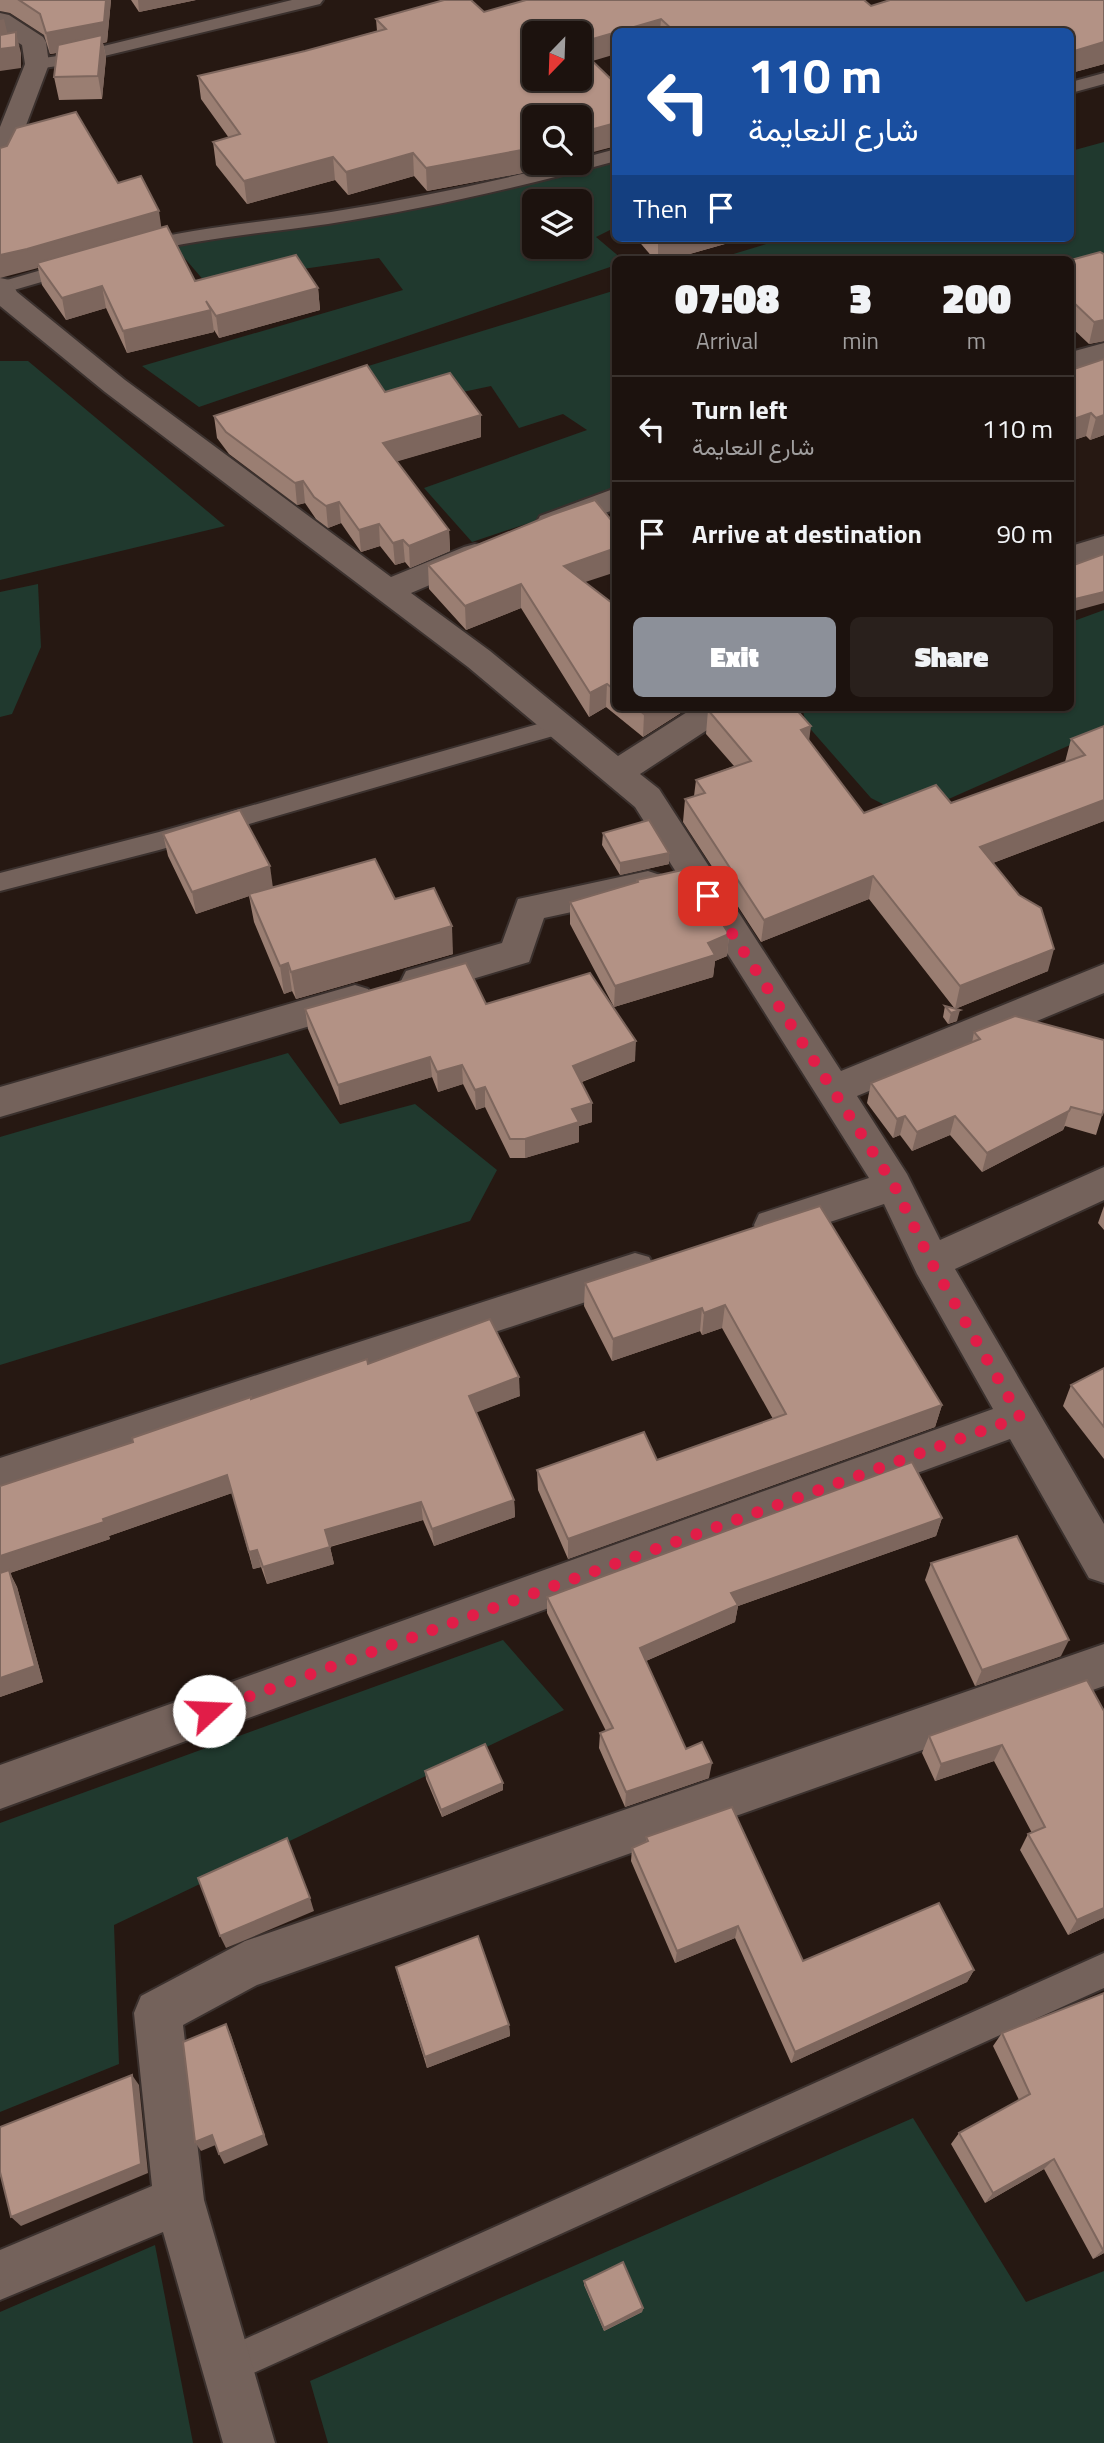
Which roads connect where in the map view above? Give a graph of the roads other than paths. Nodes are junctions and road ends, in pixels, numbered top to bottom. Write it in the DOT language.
graph roads {
  1 [pos="314,0"];
  2 [pos="0,20"];
  3 [pos="28,51"];
  4 [pos="1104,78"];
  5 [pos="1074,87"];
  6 [pos="1,156"];
  7 [pos="612,156"];
  8 [pos="116,255"];
  9 [pos="90,262"];
  10 [pos="1,287"];
  11 [pos="33,319"];
  12 [pos="0,329"];
  13 [pos="1104,352"];
  14 [pos="1074,360"];
  15 [pos="612,500"];
  16 [pos="1104,546"];
  17 [pos="1074,555"];
  18 [pos="387,591"];
  19 [pos="713,711"];
  20 [pos="559,726"];
  21 [pos="617,773"];
  22 [pos="695,874"];
  23 [pos="0,883"];
  24 [pos="1104,978"];
  25 [pos="832,1091"];
  26 [pos="0,1102"];
  27 [pos="1104,1183"];
  28 [pos="894,1185"];
  29 [pos="736,1237"];
  30 [pos="670,1258"];
  31 [pos="931,1262"];
  32 [pos="1020,1417"];
  33 [pos="0,1477"];
  34 [pos="1098,1542"];
  35 [pos="1104,1665"];
  36 [pos="0,1787"];
  37 [pos="1104,1970"];
  38 [pos="179,2200"];
  39 [pos="0,2275"];
  40 [pos="227,2366"];
  41 [pos="249,2443"];
  1 -- 3 [label="lane"];
  2 -- 3 [label="street"];
  3 -- 6 [label="street"];
  4 -- 5 [label="lane"];
  7 -- 8 [label="lane"];
  9 -- 10 [label="lane"];
  10 -- 11 [label="street"];
  11 -- 12 [label="street"];
  11 -- 18 [label="street"];
  13 -- 14 [label="street"];
  15 -- 18 [label="street"];
  16 -- 17 [label="street"];
  18 -- 20 [label="street"];
  19 -- 21 [label="street"];
  20 -- 21 [label="street"];
  20 -- 23 [label="lane"];
  21 -- 22 [label="street"];
  22 -- 25 [label="street"];
  22 -- 26 [label="street"];
  24 -- 25 [label="street"];
  25 -- 28 [label="street"];
  27 -- 31 [label="street"];
  28 -- 29 [label="street"];
  28 -- 31 [label="street"];
  30 -- 33 [label="street"];
  31 -- 32 [label="street"];
  32 -- 34 [label="street"];
  32 -- 36 [label="street"];
  35 -- 38 [label="street"];
  37 -- 40 [label="lane"];
  38 -- 39 [label="street"];
  38 -- 40 [label="street"];
  40 -- 41 [label="street"];
}
